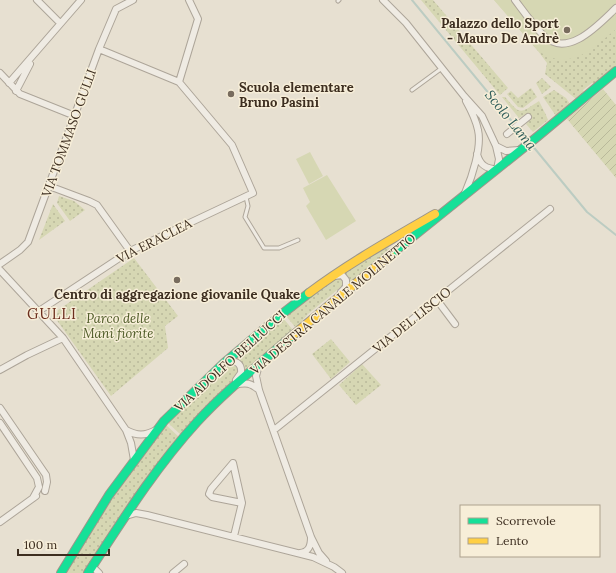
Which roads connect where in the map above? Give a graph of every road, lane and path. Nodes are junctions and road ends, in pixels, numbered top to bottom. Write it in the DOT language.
graph roads {
  1 [pos="37,0"];
  2 [pos="81,0"];
  3 [pos="134,0"];
  4 [pos="189,0"];
  5 [pos="383,0"];
  6 [pos="515,0"];
  7 [pos="616,8"];
  8 [pos="60,23"];
  9 [pos="99,49"];
  10 [pos="34,55"];
  11 [pos="442,68"];
  12 [pos="616,71"];
  13 [pos="0,73"];
  14 [pos="179,82"];
  15 [pos="9,83"];
  16 [pos="412,90"];
  17 [pos="16,91"];
  18 [pos="464,96"];
  19 [pos="75,116"];
  20 [pos="526,118"];
  21 [pos="508,132"];
  22 [pos="496,146"];
  23 [pos="522,149"];
  24 [pos="477,154"];
  25 [pos="497,169"];
  26 [pos="49,186"];
  27 [pos="464,195"];
  28 [pos="246,197"];
  29 [pos="450,206"];
  30 [pos="550,209"];
  31 [pos="298,240"];
  32 [pos="130,251"];
  33 [pos="0,264"];
  34 [pos="0,270"];
  35 [pos="328,279"];
  36 [pos="437,300"];
  37 [pos="39,311"];
  38 [pos="315,316"];
  39 [pos="456,324"];
  40 [pos="63,338"];
  41 [pos="224,363"];
  42 [pos="259,364"];
  43 [pos="0,370"];
  44 [pos="235,385"];
  45 [pos="260,390"];
  46 [pos="0,408"];
  47 [pos="198,421"];
  48 [pos="0,423"];
  49 [pos="126,430"];
  50 [pos="156,430"];
  51 [pos="274,430"];
  52 [pos="134,460"];
  53 [pos="51,487"];
  54 [pos="45,491"];
  55 [pos="33,498"];
  56 [pos="242,504"];
  57 [pos="126,516"];
  58 [pos="0,522"];
  59 [pos="234,536"];
  60 [pos="311,537"];
  61 [pos="298,553"];
  62 [pos="184,564"];
  63 [pos="334,567"];
  64 [pos="90,570"];
  65 [pos="62,572"];
  66 [pos="99,573"];
  67 [pos="173,573"];
  68 [pos="342,573"];
  1 -- 8 [label="street"];
  2 -- 8 [label="street"];
  3 -- 9 [label="street, VIA TOMMASO GULLI"];
  4 -- 14 [label="street"];
  5 -- 11 [label="street"];
  6 -- 7 [label="street"];
  8 -- 10 [label="street"];
  9 -- 14 [label="street"];
  9 -- 19 [label="street, VIA TOMMASO GULLI"];
  10 -- 15 [label="street"];
  10 -- 17 [label="street"];
  11 -- 16 [label="lane"];
  11 -- 18 [label="street"];
  12 -- 23 [label="street, VIA DESTRA CANALE MOLINETTO"];
  13 -- 15 [label="street"];
  14 -- 28 [label="street, VIA ERACLEA"];
  15 -- 17 [label="street"];
  17 -- 19 [label="street"];
  18 -- 22 [label="street"];
  18 -- 24 [label="street"];
  19 -- 26 [label="street, VIA TOMMASO GULLI"];
  20 -- 21 [label="street"];
  22 -- 23 [label="street"];
  22 -- 25 [label="street"];
  23 -- 25 [label="street, VIA DESTRA CANALE MOLINETTO"];
  24 -- 25 [label="street"];
  24 -- 27 [label="street"];
  25 -- 27 [label="street, VIA DESTRA CANALE MOLINETTO"];
  26 -- 32 [label="street"];
  26 -- 33 [label="street, VIA TOMMASO GULLI"];
  27 -- 29 [label="street, VIA DESTRA CANALE MOLINETTO"];
  28 -- 31 [label="lane"];
  28 -- 32 [label="street, VIA ERACLEA"];
  29 -- 35 [label="street, VIA ADOLFO BELLUCCI"];
  29 -- 38 [label="street, VIA DESTRA CANALE MOLINETTO"];
  30 -- 36 [label="street, VIA DEL LISCIO"];
  32 -- 37 [label="street, VIA ERACLEA"];
  34 -- 37 [label="street"];
  35 -- 38 [label="street"];
  35 -- 41 [label="street, VIA ADOLFO BELLUCCI"];
  36 -- 39 [label="street"];
  36 -- 51 [label="street, VIA DEL LISCIO"];
  37 -- 40 [label="street"];
  38 -- 42 [label="street, VIA DESTRA CANALE MOLINETTO"];
  40 -- 43 [label="street"];
  40 -- 49 [label="street"];
  41 -- 47 [label="street"];
  41 -- 50 [label="street, VIA ADOLFO BELLUCCI"];
  42 -- 44 [label="street, VIA DESTRA CANALE MOLINETTO"];
  42 -- 45 [label="street"];
  44 -- 45 [label="street"];
  44 -- 47 [label="street, VIA DESTRA CANALE MOLINETTO"];
  45 -- 51 [label="street"];
  46 -- 54 [label="street"];
  47 -- 57 [label="street, VIA DESTRA CANALE MOLINETTO"];
  48 -- 55 [label="street"];
  49 -- 50 [label="street"];
  49 -- 52 [label="street"];
  50 -- 52 [label="street, VIA ADOLFO BELLUCCI"];
  51 -- 60 [label="street"];
  52 -- 65 [label="street, VIA ADOLFO BELLUCCI"];
  53 -- 54 [label="street"];
  54 -- 55 [label="street"];
  55 -- 58 [label="street"];
  56 -- 56 [label="street"];
  56 -- 59 [label="street"];
  57 -- 59 [label="street"];
  57 -- 64 [label="street, VIA DESTRA CANALE MOLINETTO"];
  59 -- 61 [label="street"];
  60 -- 61 [label="street"];
  60 -- 63 [label="street"];
  61 -- 63 [label="street"];
  62 -- 67 [label="street"];
  63 -- 68 [label="street"];
  64 -- 66 [label="street"];
}
